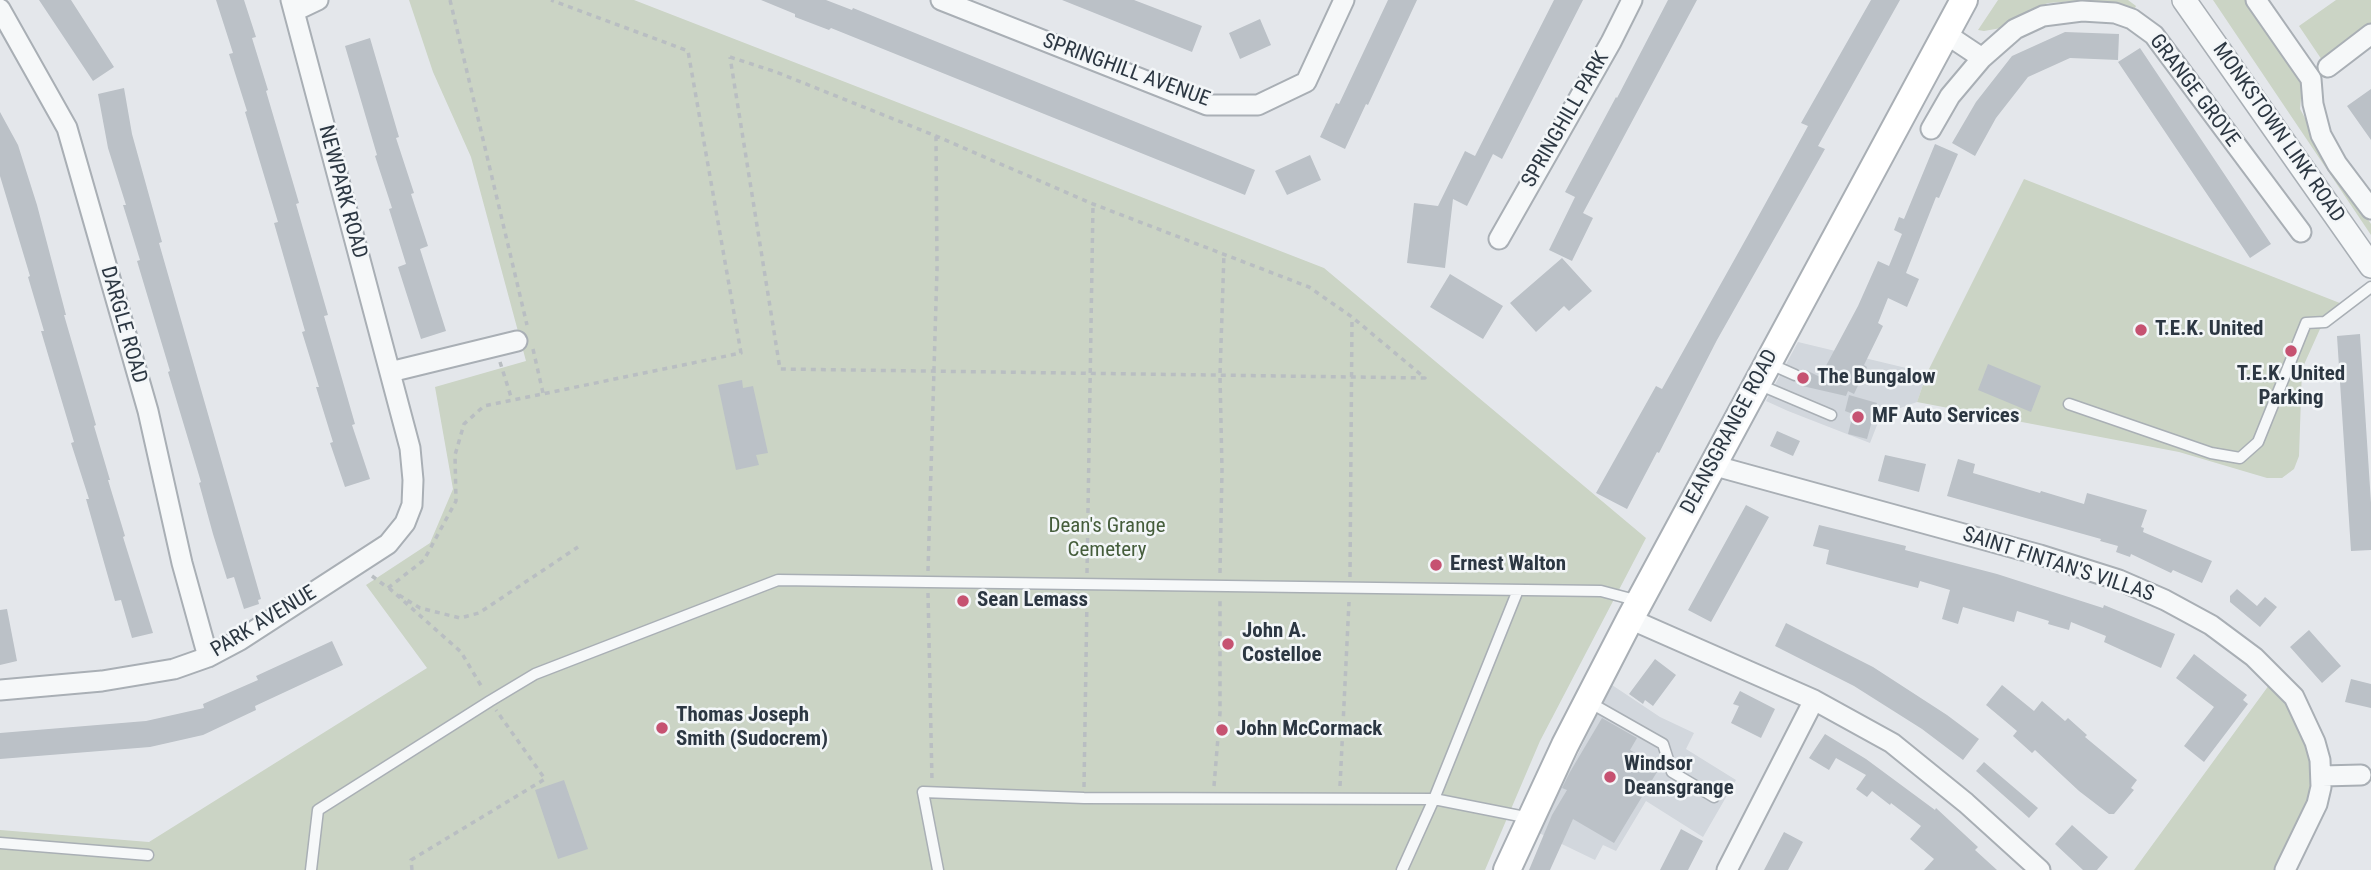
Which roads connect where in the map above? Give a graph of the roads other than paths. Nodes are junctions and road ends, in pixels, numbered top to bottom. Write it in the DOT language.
graph roads {
  1 [pos="318,0"];
  2 [pos="941,0"];
  3 [pos="1344,0"];
  4 [pos="1632,0"];
  5 [pos="1964,0"];
  6 [pos="2184,0"];
  7 [pos="2256,0"];
  8 [pos="293,6"];
  9 [pos="0,9"];
  10 [pos="1946,34"];
  11 [pos="2371,34"];
  12 [pos="1982,58"];
  13 [pos="2328,67"];
  14 [pos="1931,129"];
  15 [pos="2371,209"];
  16 [pos="2301,232"];
  17 [pos="1499,239"];
  18 [pos="2371,266"];
  19 [pos="2371,287"];
  20 [pos="517,341"];
  21 [pos="390,372"];
  22 [pos="1762,373"];
  23 [pos="1795,375"];
  24 [pos="2068,404"];
  25 [pos="1831,415"];
  26 [pos="1712,465"];
  27 [pos="412,505"];
  28 [pos="1518,590"];
  29 [pos="1635,610"];
  30 [pos="208,657"];
  31 [pos="0,690"];
  32 [pos="1814,700"];
  33 [pos="1587,701"];
  34 [pos="2361,775"];
  35 [pos="2322,776"];
  36 [pos="1714,797"];
  37 [pos="1434,799"];
  38 [pos="1530,818"];
  39 [pos="0,843"];
  40 [pos="148,855"];
  41 [pos="311,870"];
  42 [pos="938,870"];
  43 [pos="1402,870"];
  44 [pos="1507,870"];
  45 [pos="1727,870"];
  46 [pos="2040,870"];
  47 [pos="2285,870"];
  1 -- 8 [label="street, NEWPARK ROAD"];
  2 -- 3 [label="street, SPRINGHILL AVENUE"];
  4 -- 17 [label="street, SPRINGHILL PARK"];
  5 -- 10 [label="main road, DEANSGRANGE ROAD"];
  6 -- 18 [label="street, MONKSTOWN LINK ROAD"];
  7 -- 15 [label="street"];
  8 -- 21 [label="street, NEWPARK ROAD"];
  9 -- 30 [label="street, DARGLE ROAD"];
  10 -- 12 [label="street"];
  10 -- 22 [label="main road, DEANSGRANGE ROAD"];
  11 -- 13 [label="street"];
  12 -- 14 [label="street, GRANGE GROVE"];
  12 -- 16 [label="street, GRANGE GROVE"];
  19 -- 24 [label="lane"];
  20 -- 21 [label="street"];
  21 -- 27 [label="street, NEWPARK ROAD"];
  22 -- 23 [label="lane"];
  22 -- 25 [label="lane"];
  22 -- 26 [label="main road, DEANSGRANGE ROAD"];
  26 -- 29 [label="main road, DEANSGRANGE ROAD"];
  26 -- 35 [label="street, SAINT FINTAN'S VILLAS"];
  27 -- 30 [label="street, PARK AVENUE"];
  28 -- 29 [label="lane"];
  28 -- 37 [label="lane"];
  28 -- 41 [label="lane"];
  29 -- 32 [label="street"];
  29 -- 33 [label="main road, DEANSGRANGE ROAD"];
  30 -- 31 [label="street, PARK AVENUE"];
  32 -- 45 [label="street"];
  32 -- 46 [label="street"];
  33 -- 36 [label="lane"];
  33 -- 38 [label="main road, DEANSGRANGE ROAD"];
  34 -- 35 [label="street"];
  35 -- 47 [label="street, SAINT FINTAN'S VILLAS"];
  37 -- 38 [label="lane"];
  37 -- 42 [label="lane"];
  37 -- 43 [label="lane"];
  38 -- 44 [label="main road, DEANSGRANGE ROAD"];
  39 -- 40 [label="lane"];
}
